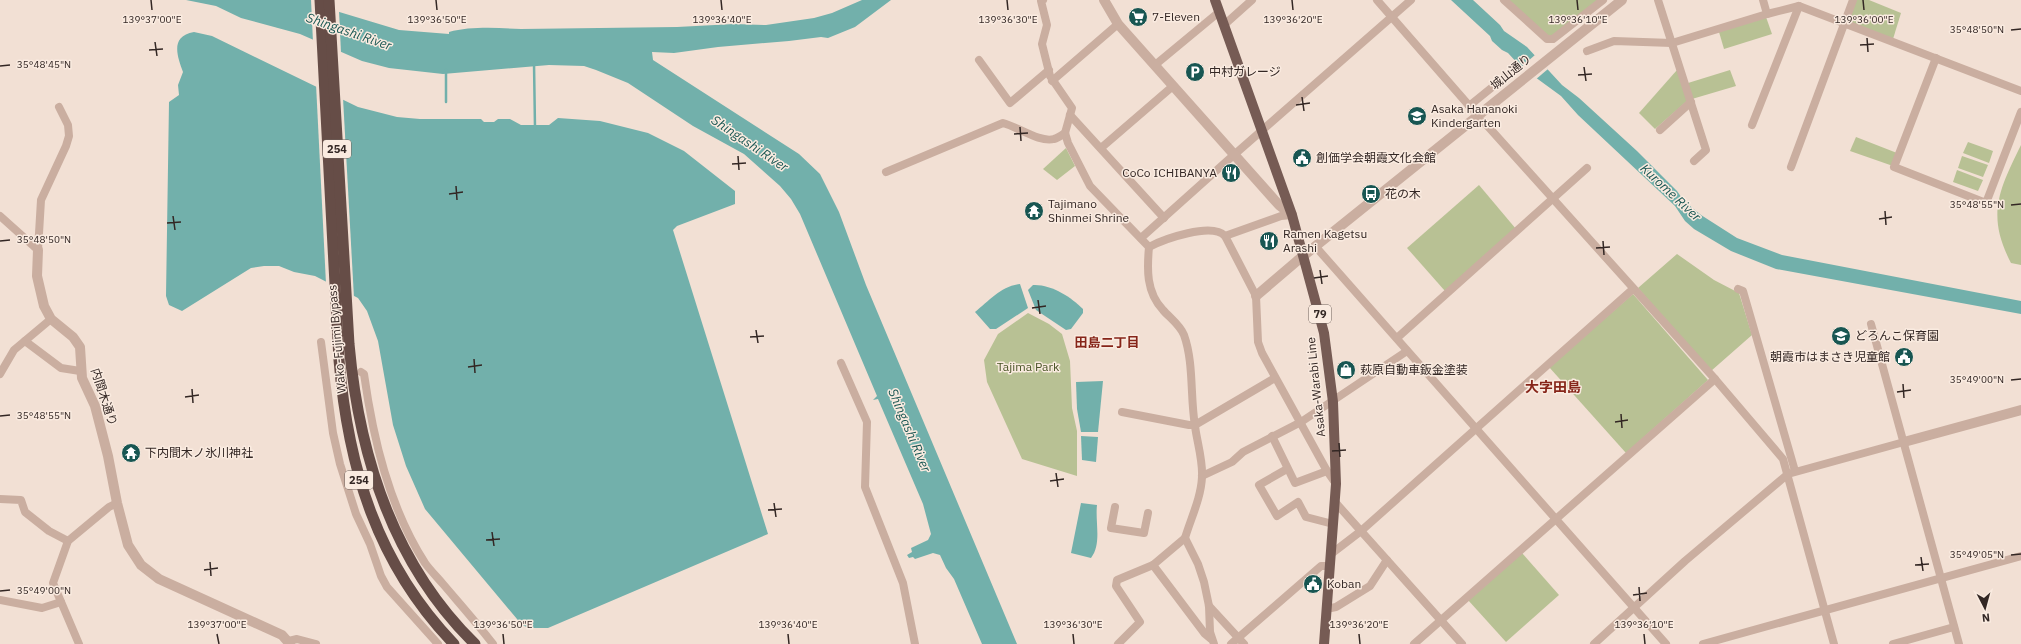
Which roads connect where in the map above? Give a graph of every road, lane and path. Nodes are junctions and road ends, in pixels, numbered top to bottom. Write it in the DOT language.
graph roads {
  1 [pos="320,0"];
  2 [pos="330,0"];
  3 [pos="1041,0"];
  4 [pos="1104,0"];
  5 [pos="1215,0"];
  6 [pos="1252,0"];
  7 [pos="1377,0"];
  8 [pos="1411,0"];
  9 [pos="1504,0"];
  10 [pos="1603,0"];
  11 [pos="1622,0"];
  12 [pos="1658,0"];
  13 [pos="1763,0"];
  14 [pos="1853,0"];
  15 [pos="1799,6"];
  16 [pos="1219,12"];
  17 [pos="1767,14"];
  18 [pos="1391,17"];
  19 [pos="1844,23"];
  20 [pos="1118,24"];
  21 [pos="1224,25"];
  22 [pos="1672,43"];
  23 [pos="1587,52"];
  24 [pos="1936,58"];
  25 [pos="979,60"];
  26 [pos="1155,65"];
  27 [pos="1048,70"];
  28 [pos="1506,76"];
  29 [pos="1052,81"];
  30 [pos="1173,86"];
  31 [pos="2021,91"];
  32 [pos="1691,102"];
  33 [pos="58,107"];
  34 [pos="2021,112"];
  35 [pos="1070,115"];
  36 [pos="1484,122"];
  37 [pos="1752,125"];
  38 [pos="1660,130"];
  39 [pos="1262,131"];
  40 [pos="1065,133"];
  41 [pos="1101,148"];
  42 [pos="1234,154"];
  43 [pos="1694,162"];
  44 [pos="1791,167"];
  45 [pos="1587,168"];
  46 [pos="886,172"];
  47 [pos="1554,199"];
  48 [pos="1292,215"];
  49 [pos="0,216"];
  50 [pos="1164,218"];
  51 [pos="1225,236"];
  52 [pos="1141,238"];
  53 [pos="1315,246"];
  54 [pos="1149,247"];
  55 [pos="38,250"];
  56 [pos="1304,255"];
  57 [pos="1633,289"];
  58 [pos="1738,289"];
  59 [pos="1256,296"];
  60 [pos="51,319"];
  61 [pos="1871,324"];
  62 [pos="1397,338"];
  63 [pos="25,341"];
  64 [pos="321,342"];
  65 [pos="1407,351"];
  66 [pos="841,363"];
  67 [pos="80,371"];
  68 [pos="361,372"];
  69 [pos="0,374"];
  70 [pos="1275,378"];
  71 [pos="1715,380"];
  72 [pos="1333,402"];
  73 [pos="2021,410"];
  74 [pos="1122,412"];
  75 [pos="1301,422"];
  76 [pos="1195,425"];
  77 [pos="1476,429"];
  78 [pos="1272,436"];
  79 [pos="1904,442"];
  80 [pos="1287,469"];
  81 [pos="1327,471"];
  82 [pos="1791,473"];
  83 [pos="1202,476"];
  84 [pos="1336,484"];
  85 [pos="0,499"];
  86 [pos="1335,502"];
  87 [pos="117,503"];
  88 [pos="1115,507"];
  89 [pos="1148,513"];
  90 [pos="1556,518"];
  91 [pos="1333,524"];
  92 [pos="1361,531"];
  93 [pos="1185,538"];
  94 [pos="68,541"];
  95 [pos="1331,554"];
  96 [pos="2021,556"];
  97 [pos="1387,560"];
  98 [pos="1153,565"];
  99 [pos="1330,566"];
  100 [pos="1942,577"];
  101 [pos="0,600"];
  102 [pos="61,602"];
  103 [pos="1209,606"];
  104 [pos="1634,608"];
  105 [pos="1826,609"];
  106 [pos="1326,610"];
  107 [pos="1441,620"];
  108 [pos="1954,627"];
  109 [pos="1242,641"];
  110 [pos="1212,642"];
  111 [pos="289,643"];
  112 [pos="79,644"];
  113 [pos="316,644"];
  114 [pos="438,644"];
  115 [pos="454,644"];
  116 [pos="475,644"];
  117 [pos="494,644"];
  118 [pos="915,644"];
  119 [pos="1118,644"];
  120 [pos="1231,644"];
  121 [pos="1324,644"];
  122 [pos="1414,644"];
  123 [pos="1462,644"];
  124 [pos="1594,644"];
  125 [pos="1666,644"];
  126 [pos="1702,644"];
  127 [pos="1834,644"];
  128 [pos="1893,644"];
  129 [pos="1959,644"];
  1 -- 115 [label="highway, Wako-Fujimi Bypass / 254"];
  2 -- 116 [label="highway, Wako-Fujimi Bypass / 254"];
  3 -- 27 [label="street"];
  4 -- 20 [label="street"];
  5 -- 16 [label="main road, Asaka-Warabi Line / 79"];
  6 -- 21 [label="street"];
  7 -- 18 [label="street"];
  8 -- 18 [label="street"];
  9 -- 10 [label="street"];
  11 -- 53 [label="street, 城山通り"];
  12 -- 22 [label="street"];
  13 -- 17 [label="street"];
  14 -- 19 [label="street"];
  15 -- 17 [label="street"];
  15 -- 19 [label="street"];
  15 -- 37 [label="street"];
  16 -- 21 [label="main road, Asaka-Warabi Line / 79"];
  16 -- 26 [label="street"];
  17 -- 22 [label="street"];
  18 -- 28 [label="street"];
  18 -- 39 [label="street"];
  19 -- 24 [label="street"];
  19 -- 44 [label="street"];
  20 -- 26 [label="street"];
  20 -- 29 [label="street"];
  21 -- 39 [label="main road, Asaka-Warabi Line / 79"];
  22 -- 23 [label="street"];
  22 -- 32 [label="street"];
  24 -- 31 [label="street"];
  24 -- 34 [label="street"];
  25 -- 27 [label="street"];
  26 -- 30 [label="street"];
  27 -- 29 [label="street"];
  29 -- 35 [label="street"];
  30 -- 41 [label="street"];
  30 -- 42 [label="street"];
  32 -- 38 [label="street"];
  32 -- 43 [label="street"];
  33 -- 55 [label="street, 内間木通り"];
  35 -- 40 [label="street"];
  35 -- 41 [label="street"];
  36 -- 47 [label="street"];
  39 -- 42 [label="street"];
  39 -- 48 [label="main road, Asaka-Warabi Line / 79"];
  40 -- 46 [label="street"];
  40 -- 52 [label="street"];
  41 -- 50 [label="street"];
  42 -- 48 [label="street"];
  42 -- 50 [label="street"];
  45 -- 47 [label="street"];
  47 -- 57 [label="street"];
  47 -- 62 [label="street"];
  48 -- 51 [label="street"];
  48 -- 56 [label="main road, Asaka-Warabi Line / 79"];
  49 -- 55 [label="street"];
  50 -- 52 [label="street"];
  51 -- 54 [label="street"];
  51 -- 59 [label="street"];
  52 -- 54 [label="street"];
  53 -- 56 [label="street, 城山通り"];
  53 -- 62 [label="street"];
  54 -- 76 [label="street"];
  55 -- 60 [label="street, 内間木通り"];
  56 -- 59 [label="street, 城山通り"];
  56 -- 72 [label="main road, Asaka-Warabi Line / 79"];
  57 -- 71 [label="street"];
  57 -- 77 [label="street"];
  58 -- 82 [label="street"];
  59 -- 70 [label="street"];
  60 -- 63 [label="street"];
  60 -- 67 [label="street, 内間木通り"];
  61 -- 79 [label="street"];
  62 -- 65 [label="street"];
  63 -- 67 [label="street"];
  63 -- 69 [label="street"];
  64 -- 114 [label="street"];
  65 -- 72 [label="street"];
  65 -- 77 [label="street"];
  66 -- 118 [label="street"];
  67 -- 87 [label="street, 内間木通り"];
  68 -- 117 [label="street"];
  70 -- 75 [label="street"];
  70 -- 76 [label="street"];
  71 -- 82 [label="street"];
  71 -- 90 [label="street"];
  72 -- 75 [label="street"];
  72 -- 84 [label="main road, Asaka-Warabi Line / 79"];
  73 -- 79 [label="street"];
  74 -- 76 [label="street"];
  75 -- 78 [label="street"];
  75 -- 81 [label="street"];
  76 -- 83 [label="street"];
  77 -- 90 [label="street"];
  77 -- 92 [label="street"];
  78 -- 80 [label="street"];
  78 -- 83 [label="street"];
  79 -- 82 [label="street"];
  79 -- 100 [label="street"];
  80 -- 81 [label="street"];
  80 -- 91 [label="street"];
  81 -- 84 [label="street"];
  82 -- 104 [label="street"];
  82 -- 105 [label="street"];
  83 -- 93 [label="street"];
  84 -- 86 [label="main road, Asaka-Warabi Line / 79"];
  85 -- 94 [label="street"];
  86 -- 91 [label="main road, Asaka-Warabi Line / 79"];
  86 -- 92 [label="street"];
  87 -- 94 [label="street"];
  87 -- 111 [label="street, 内間木通り"];
  88 -- 89 [label="street"];
  90 -- 104 [label="street"];
  90 -- 107 [label="street"];
  91 -- 95 [label="main road, Asaka-Warabi Line / 79"];
  92 -- 95 [label="street"];
  92 -- 97 [label="street"];
  93 -- 98 [label="street"];
  93 -- 103 [label="street"];
  94 -- 102 [label="street"];
  95 -- 99 [label="main road, Asaka-Warabi Line / 79"];
  96 -- 100 [label="street"];
  97 -- 106 [label="street"];
  97 -- 107 [label="street"];
  98 -- 110 [label="street"];
  98 -- 119 [label="street"];
  99 -- 106 [label="main road, Asaka-Warabi Line / 79"];
  99 -- 109 [label="street"];
  100 -- 105 [label="street"];
  100 -- 108 [label="street"];
  101 -- 102 [label="street"];
  102 -- 112 [label="street"];
  103 -- 109 [label="street"];
  103 -- 110 [label="street"];
  104 -- 124 [label="street"];
  104 -- 125 [label="street"];
  105 -- 126 [label="street"];
  105 -- 127 [label="street"];
  106 -- 121 [label="main road, Asaka-Warabi Line / 79"];
  107 -- 122 [label="street"];
  107 -- 123 [label="street"];
  108 -- 128 [label="street"];
  108 -- 129 [label="street"];
  109 -- 120 [label="street"];
  111 -- 113 [label="street"];
}
